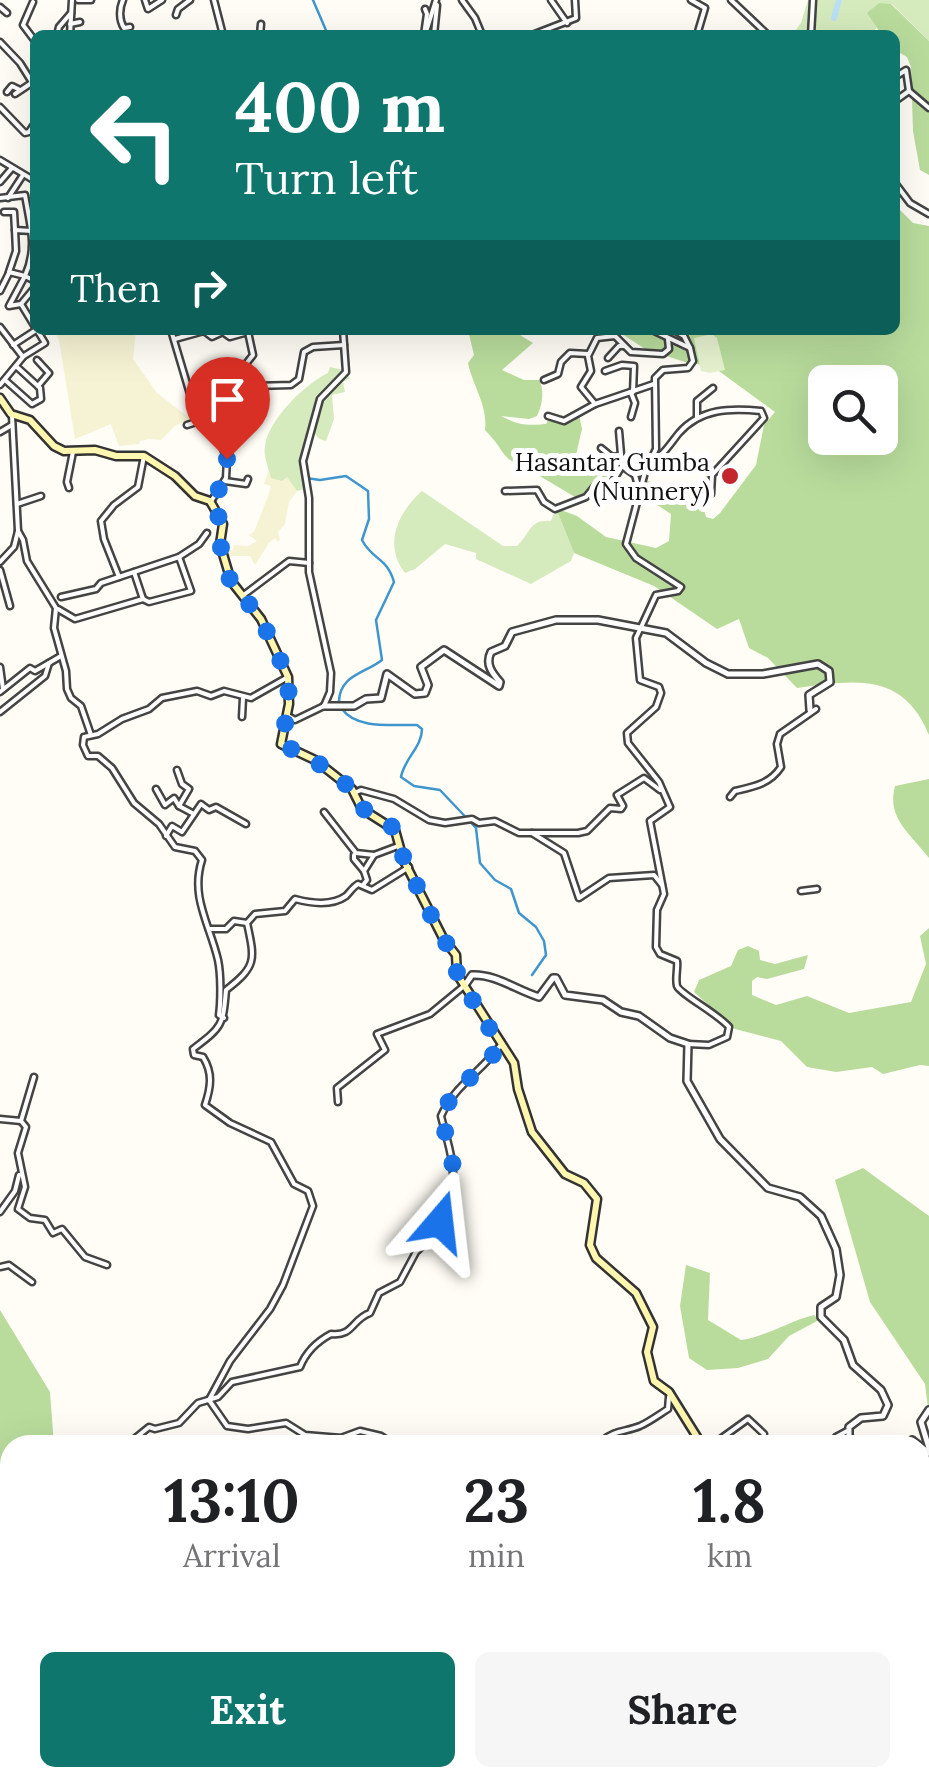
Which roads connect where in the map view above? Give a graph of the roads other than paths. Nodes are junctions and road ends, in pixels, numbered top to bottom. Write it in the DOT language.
graph roads {
  1 [pos="75,0"];
  2 [pos="91,0"];
  3 [pos="123,0"];
  4 [pos="145,0"];
  5 [pos="162,0"];
  6 [pos="190,0"];
  7 [pos="214,0"];
  8 [pos="436,0"];
  9 [pos="462,0"];
  10 [pos="551,0"];
  11 [pos="576,0"];
  12 [pos="731,0"];
  13 [pos="813,0"];
  14 [pos="695,1"];
  15 [pos="33,2"];
  16 [pos="0,7"];
  17 [pos="424,8"];
  18 [pos="7,13"];
  19 [pos="71,13"];
  20 [pos="176,14"];
  21 [pos="80,22"];
  22 [pos="567,23"];
  23 [pos="70,24"];
  24 [pos="261,24"];
  25 [pos="130,28"];
  26 [pos="59,30"];
  27 [pos="70,30"];
  28 [pos="221,30"];
  29 [pos="260,30"];
  30 [pos="425,30"];
  31 [pos="427,30"];
  32 [pos="434,30"];
  33 [pos="480,30"];
  34 [pos="547,30"];
  35 [pos="699,30"];
  36 [pos="763,30"];
  37 [pos="811,30"];
  38 [pos="30,34"];
  39 [pos="0,42"];
  40 [pos="900,74"];
  41 [pos="30,80"];
  42 [pos="30,87"];
  43 [pos="909,91"];
  44 [pos="6,92"];
  45 [pos="900,97"];
  46 [pos="1,105"];
  47 [pos="929,108"];
  48 [pos="30,132"];
  49 [pos="3,162"];
  50 [pos="12,168"];
  51 [pos="0,170"];
  52 [pos="23,174"];
  53 [pos="30,178"];
  54 [pos="0,182"];
  55 [pos="900,190"];
  56 [pos="30,194"];
  57 [pos="25,195"];
  58 [pos="0,198"];
  59 [pos="8,198"];
  60 [pos="4,212"];
  61 [pos="929,214"];
  62 [pos="30,221"];
  63 [pos="15,230"];
  64 [pos="30,231"];
  65 [pos="30,266"];
  66 [pos="9,272"];
  67 [pos="26,276"];
  68 [pos="30,280"];
  69 [pos="0,291"];
  70 [pos="30,291"];
  71 [pos="21,304"];
  72 [pos="10,306"];
  73 [pos="0,307"];
  74 [pos="30,319"];
  75 [pos="0,327"];
  76 [pos="30,333"];
  77 [pos="42,335"];
  78 [pos="174,335"];
  79 [pos="190,335"];
  80 [pos="249,335"];
  81 [pos="344,335"];
  82 [pos="661,335"];
  83 [pos="682,335"];
  84 [pos="175,339"];
  85 [pos="668,339"];
  86 [pos="13,345"];
  87 [pos="344,345"];
  88 [pos="624,346"];
  89 [pos="690,348"];
  90 [pos="588,354"];
  91 [pos="23,357"];
  92 [pos="608,358"];
  93 [pos="37,360"];
  94 [pos="17,367"];
  95 [pos="605,370"];
  96 [pos="6,380"];
  97 [pos="544,380"];
  98 [pos="240,381"];
  99 [pos="654,384"];
  100 [pos="0,386"];
  101 [pos="38,386"];
  102 [pos="713,388"];
  103 [pos="632,392"];
  104 [pos="0,398"];
  105 [pos="596,404"];
  106 [pos="12,414"];
  107 [pos="548,416"];
  108 [pos="631,417"];
  109 [pos="208,418"];
  110 [pos="696,418"];
  111 [pos="12,425"];
  112 [pos="186,425"];
  113 [pos="619,431"];
  114 [pos="0,432"];
  115 [pos="601,448"];
  116 [pos="73,452"];
  117 [pos="144,456"];
  118 [pos="621,456"];
  119 [pos="651,462"];
  120 [pos="622,466"];
  121 [pos="248,480"];
  122 [pos="225,481"];
  123 [pos="69,488"];
  124 [pos="505,491"];
  125 [pos="711,494"];
  126 [pos="41,496"];
  127 [pos="640,498"];
  128 [pos="210,503"];
  129 [pos="16,504"];
  130 [pos="18,532"];
  131 [pos="206,533"];
  132 [pos="180,558"];
  133 [pos="0,562"];
  134 [pos="310,563"];
  135 [pos="0,570"];
  136 [pos="134,572"];
  137 [pos="120,577"];
  138 [pos="241,596"];
  139 [pos="61,597"];
  140 [pos="143,600"];
  141 [pos="10,606"];
  142 [pos="56,608"];
  143 [pos="640,630"];
  144 [pos="61,656"];
  145 [pos="50,663"];
  146 [pos="0,666"];
  147 [pos="288,677"];
  148 [pos="2,691"];
  149 [pos="243,698"];
  150 [pos="324,706"];
  151 [pos="813,709"];
  152 [pos="0,712"];
  153 [pos="242,716"];
  154 [pos="288,716"];
  155 [pos="91,734"];
  156 [pos="176,770"];
  157 [pos="156,790"];
  158 [pos="662,791"];
  159 [pos="354,793"];
  160 [pos="730,797"];
  161 [pos="179,806"];
  162 [pos="324,812"];
  163 [pos="194,814"];
  164 [pos="246,824"];
  165 [pos="531,832"];
  166 [pos="166,836"];
  167 [pos="398,846"];
  168 [pos="356,853"];
  169 [pos="374,855"];
  170 [pos="408,867"];
  171 [pos="364,871"];
  172 [pos="662,885"];
  173 [pos="362,886"];
  174 [pos="816,889"];
  175 [pos="800,891"];
  176 [pos="247,924"];
  177 [pos="207,929"];
  178 [pos="465,985"];
  179 [pos="224,1018"];
  180 [pos="688,1044"];
  181 [pos="500,1046"];
  182 [pos="34,1077"];
  183 [pos="338,1102"];
  184 [pos="0,1119"];
  185 [pos="21,1121"];
  186 [pos="20,1170"];
  187 [pos="0,1212"];
  188 [pos="107,1266"];
  189 [pos="0,1267"];
  190 [pos="32,1282"];
  191 [pos="669,1392"];
  192 [pos="209,1400"];
  193 [pos="929,1410"];
  194 [pos="849,1430"];
  195 [pos="764,1434"];
  196 [pos="139,1435"];
  197 [pos="305,1435"];
  198 [pos="349,1435"];
  199 [pos="377,1435"];
  200 [pos="610,1435"];
  201 [pos="696,1435"];
  202 [pos="726,1435"];
  203 [pos="840,1435"];
  204 [pos="851,1435"];
  205 [pos="925,1435"];
  1 -- 2 [label="street"];
  1 -- 19 [label="street"];
  3 -- 25 [label="street"];
  4 -- 5 [label="street"];
  6 -- 20 [label="street"];
  7 -- 28 [label="street"];
  8 -- 31 [label="street"];
  8 -- 32 [label="street"];
  9 -- 33 [label="street"];
  10 -- 22 [label="street"];
  11 -- 22 [label="street"];
  12 -- 36 [label="street"];
  13 -- 37 [label="street"];
  14 -- 35 [label="street"];
  15 -- 38 [label="street"];
  16 -- 18 [label="street"];
  17 -- 30 [label="street"];
  19 -- 23 [label="street"];
  19 -- 26 [label="street"];
  21 -- 23 [label="street"];
  22 -- 34 [label="street"];
  23 -- 27 [label="street"];
  24 -- 29 [label="street"];
  39 -- 41 [label="street"];
  40 -- 43 [label="street"];
  42 -- 44 [label="street"];
  43 -- 45 [label="street"];
  43 -- 47 [label="street"];
  46 -- 48 [label="street"];
  49 -- 50 [label="street"];
  49 -- 51 [label="street"];
  50 -- 52 [label="street"];
  50 -- 54 [label="street"];
  52 -- 53 [label="street"];
  52 -- 59 [label="street"];
  55 -- 61 [label="street"];
  56 -- 57 [label="street"];
  57 -- 59 [label="street"];
  57 -- 62 [label="street"];
  58 -- 59 [label="street"];
  60 -- 63 [label="street"];
  63 -- 64 [label="street"];
  63 -- 66 [label="street"];
  65 -- 67 [label="street"];
  66 -- 67 [label="street"];
  66 -- 69 [label="street"];
  67 -- 68 [label="street"];
  67 -- 72 [label="street"];
  70 -- 71 [label="street"];
  71 -- 72 [label="street"];
  71 -- 74 [label="street"];
  72 -- 73 [label="street"];
  75 -- 86 [label="street"];
  76 -- 86 [label="street"];
  77 -- 91 [label="street"];
  78 -- 84 [label="street"];
  79 -- 84 [label="street"];
  80 -- 98 [label="street"];
  81 -- 87 [label="street"];
  82 -- 85 [label="street"];
  83 -- 89 [label="street"];
  84 -- 109 [label="street"];
  85 -- 88 [label="street"];
  85 -- 89 [label="street"];
  86 -- 91 [label="street"];
  87 -- 98 [label="street"];
  87 -- 134 [label="street"];
  88 -- 90 [label="street"];
  88 -- 92 [label="street"];
  89 -- 99 [label="street"];
  90 -- 97 [label="street"];
  90 -- 105 [label="street"];
  91 -- 94 [label="street"];
  93 -- 101 [label="street"];
  94 -- 96 [label="street"];
  94 -- 101 [label="street"];
  95 -- 103 [label="street"];
  96 -- 100 [label="street"];
  96 -- 101 [label="street"];
  98 -- 109 [label="street"];
  99 -- 103 [label="street"];
  99 -- 119 [label="street"];
  102 -- 110 [label="street"];
  103 -- 105 [label="street"];
  103 -- 108 [label="street"];
  104 -- 106 [label="main road"];
  105 -- 107 [label="street"];
  106 -- 111 [label="street"];
  106 -- 116 [label="main road"];
  109 -- 112 [label="street"];
  109 -- 122 [label="street"];
  110 -- 119 [label="street"];
  110 -- 125 [label="street"];
  111 -- 114 [label="street"];
  111 -- 129 [label="street"];
  113 -- 118 [label="street"];
  115 -- 118 [label="street"];
  116 -- 117 [label="main road"];
  116 -- 123 [label="street"];
  117 -- 128 [label="main road"];
  117 -- 137 [label="street"];
  118 -- 120 [label="street"];
  119 -- 127 [label="street"];
  120 -- 124 [label="street"];
  120 -- 127 [label="street"];
  121 -- 122 [label="street"];
  122 -- 128 [label="street"];
  126 -- 129 [label="street"];
  127 -- 143 [label="street"];
  128 -- 138 [label="main road"];
  129 -- 130 [label="street"];
  130 -- 133 [label="street"];
  130 -- 142 [label="street"];
  131 -- 132 [label="street"];
  132 -- 136 [label="street"];
  132 -- 140 [label="street"];
  134 -- 138 [label="street"];
  134 -- 150 [label="street"];
  135 -- 141 [label="street"];
  136 -- 137 [label="street"];
  136 -- 140 [label="street"];
  137 -- 139 [label="street"];
  138 -- 147 [label="main road"];
  140 -- 142 [label="street"];
  142 -- 144 [label="street"];
  143 -- 150 [label="street"];
  143 -- 151 [label="street"];
  143 -- 158 [label="street"];
  144 -- 145 [label="street"];
  144 -- 155 [label="street"];
  145 -- 148 [label="street"];
  145 -- 152 [label="street"];
  146 -- 148 [label="street"];
  147 -- 149 [label="street"];
  147 -- 154 [label="main road"];
  149 -- 153 [label="street"];
  149 -- 155 [label="street"];
  150 -- 154 [label="street"];
  151 -- 160 [label="street"];
  154 -- 159 [label="main road"];
  155 -- 166 [label="street"];
  156 -- 161 [label="street"];
  157 -- 161 [label="street"];
  158 -- 165 [label="street"];
  158 -- 172 [label="street"];
  159 -- 165 [label="street"];
  159 -- 167 [label="main road"];
  161 -- 163 [label="street"];
  162 -- 168 [label="street"];
  163 -- 164 [label="street"];
  163 -- 166 [label="street"];
  165 -- 172 [label="street"];
  166 -- 177 [label="street"];
  167 -- 169 [label="street"];
  167 -- 170 [label="main road"];
  168 -- 169 [label="street"];
  168 -- 171 [label="street"];
  169 -- 171 [label="street"];
  170 -- 173 [label="street"];
  170 -- 178 [label="main road"];
  171 -- 173 [label="street"];
  172 -- 180 [label="street"];
  173 -- 176 [label="street"];
  174 -- 175 [label="street"];
  176 -- 177 [label="street"];
  176 -- 179 [label="street"];
  177 -- 179 [label="street"];
  178 -- 180 [label="street"];
  178 -- 181 [label="main road"];
  178 -- 183 [label="street"];
  179 -- 192 [label="street"];
  180 -- 194 [label="street"];
  181 -- 191 [label="main road"];
  181 -- 192 [label="street"];
  182 -- 185 [label="street"];
  184 -- 185 [label="street"];
  185 -- 186 [label="street"];
  186 -- 187 [label="street"];
  186 -- 188 [label="street"];
  189 -- 190 [label="street"];
  191 -- 200 [label="street"];
  191 -- 201 [label="main road"];
  192 -- 196 [label="street"];
  192 -- 197 [label="street"];
  193 -- 205 [label="street"];
  194 -- 203 [label="street"];
  194 -- 204 [label="street"];
  195 -- 202 [label="street"];
  198 -- 199 [label="street"];
}
